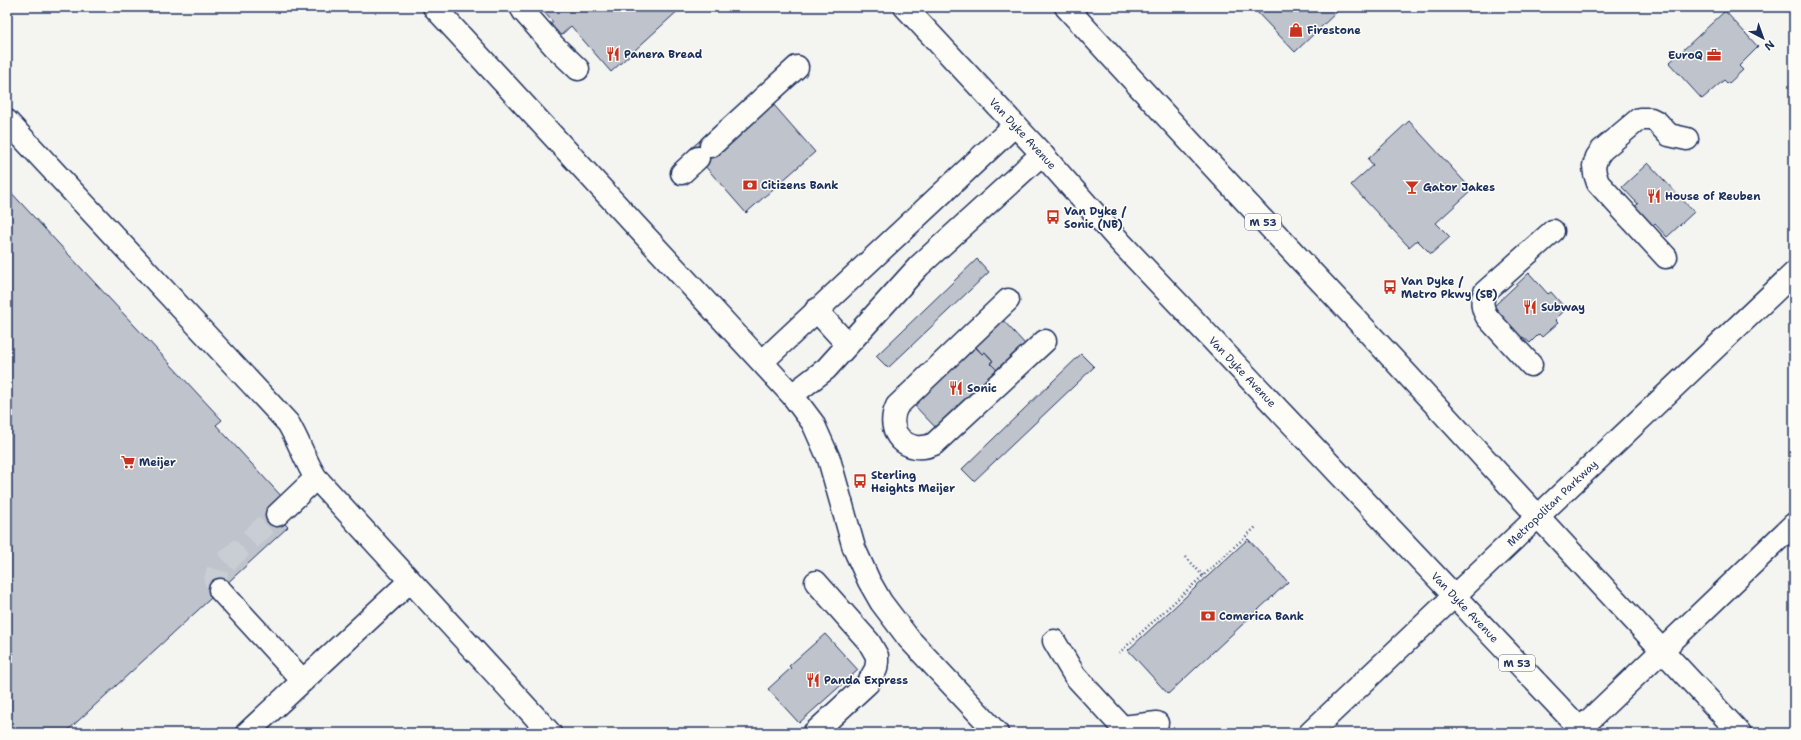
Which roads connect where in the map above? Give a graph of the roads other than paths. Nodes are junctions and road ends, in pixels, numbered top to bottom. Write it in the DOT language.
graph roads {
  1 [pos="434,7"];
  2 [pos="521,7"];
  3 [pos="905,7"];
  4 [pos="1066,7"];
  5 [pos="797,67"];
  6 [pos="578,69"];
  7 [pos="7,121"];
  8 [pos="1015,125"];
  9 [pos="1687,139"];
  10 [pos="1042,154"];
  11 [pos="682,173"];
  12 [pos="1553,231"];
  13 [pos="1666,258"];
  14 [pos="1794,273"];
  15 [pos="1008,300"];
  16 [pos="816,310"];
  17 [pos="1045,341"];
  18 [pos="848,345"];
  19 [pos="762,362"];
  20 [pos="1531,365"];
  21 [pos="792,395"];
  22 [pos="316,478"];
  23 [pos="276,514"];
  24 [pos="1539,517"];
  25 [pos="1794,524"];
  26 [pos="410,581"];
  27 [pos="816,582"];
  28 [pos="220,590"];
  29 [pos="1454,597"];
  30 [pos="1054,641"];
  31 [pos="1662,651"];
  32 [pos="303,681"];
  33 [pos="1157,724"];
  34 [pos="1580,732"];
  35 [pos="247,733"];
  36 [pos="550,733"];
  37 [pos="814,733"];
  38 [pos="997,733"];
  39 [pos="1310,733"];
  40 [pos="1740,733"];
  1 -- 19 [label="main road"];
  2 -- 6 [label="main road"];
  3 -- 8 [label="main road, Van Dyke Avenue / M 53"];
  4 -- 24 [label="main road, M 53"];
  5 -- 11 [label="main road"];
  7 -- 22 [label="main road"];
  8 -- 10 [label="main road, Van Dyke Avenue / M 53"];
  8 -- 16 [label="main road"];
  9 -- 13 [label="main road"];
  10 -- 18 [label="main road"];
  10 -- 29 [label="main road, Van Dyke Avenue / M 53"];
  12 -- 20 [label="main road"];
  14 -- 24 [label="main road, Metropolitan Parkway"];
  15 -- 17 [label="main road"];
  16 -- 18 [label="main road"];
  16 -- 19 [label="main road"];
  18 -- 21 [label="main road"];
  19 -- 21 [label="main road"];
  21 -- 38 [label="main road"];
  22 -- 23 [label="main road"];
  22 -- 26 [label="main road"];
  24 -- 29 [label="main road, Metropolitan Parkway"];
  24 -- 31 [label="main road, M 53"];
  25 -- 31 [label="main road"];
  26 -- 32 [label="main road"];
  26 -- 36 [label="main road"];
  27 -- 37 [label="main road"];
  28 -- 32 [label="main road"];
  29 -- 34 [label="main road, Van Dyke Avenue / M 53"];
  29 -- 39 [label="main road, Metropolitan Parkway"];
  30 -- 33 [label="main road"];
  31 -- 34 [label="main road"];
  31 -- 40 [label="main road, M 53"];
  32 -- 35 [label="main road"];
}
